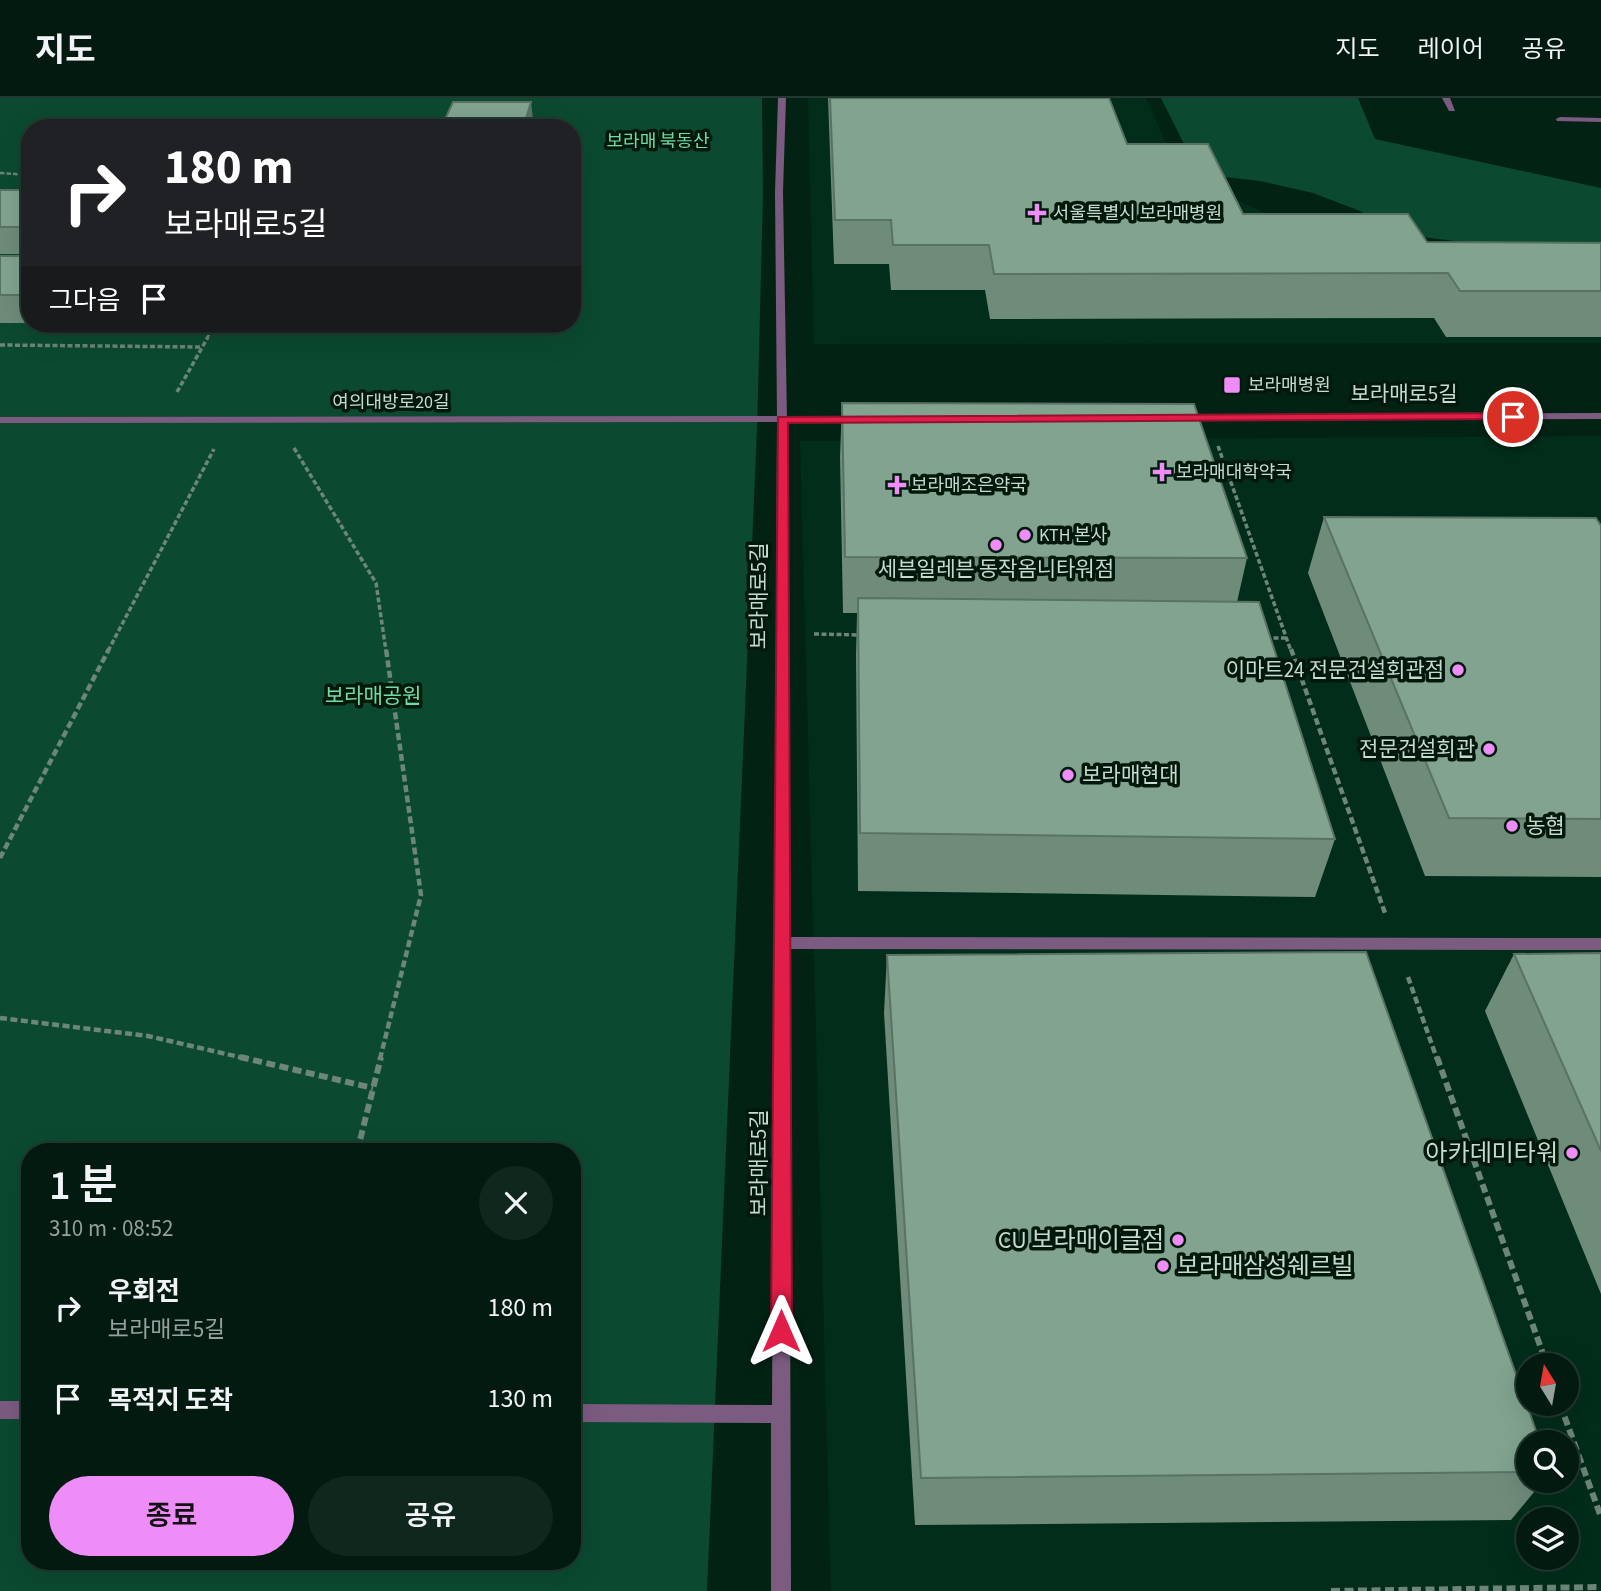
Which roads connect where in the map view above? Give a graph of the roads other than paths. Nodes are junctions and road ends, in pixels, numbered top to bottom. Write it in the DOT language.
graph roads {
  1 [pos="782,98"];
  2 [pos="1446,98"];
  3 [pos="1452,109"];
  4 [pos="1560,119"];
  5 [pos="1601,120"];
  6 [pos="1166,418"];
  7 [pos="1600,418"];
  8 [pos="782,419"];
  9 [pos="878,419"];
  10 [pos="0,420"];
  11 [pos="782,943"];
  12 [pos="1601,944"];
  13 [pos="0,1410"];
  14 [pos="21,1410"];
  15 [pos="581,1413"];
  16 [pos="781,1413"];
  17 [pos="781,1591"];
  1 -- 8 [label="street, 보라매로5길"];
  2 -- 3 [label="street"];
  4 -- 5 [label="street"];
  6 -- 7 [label="street, 보라매로5길"];
  8 -- 9 [label="street"];
  8 -- 10 [label="street, 여의대방로20길"];
  8 -- 11 [label="street, 보라매로5길"];
  11 -- 12 [label="street"];
  11 -- 16 [label="street, 보라매로5길"];
  13 -- 14 [label="street"];
  15 -- 16 [label="street"];
  16 -- 17 [label="street, 보라매로5길"];
}
